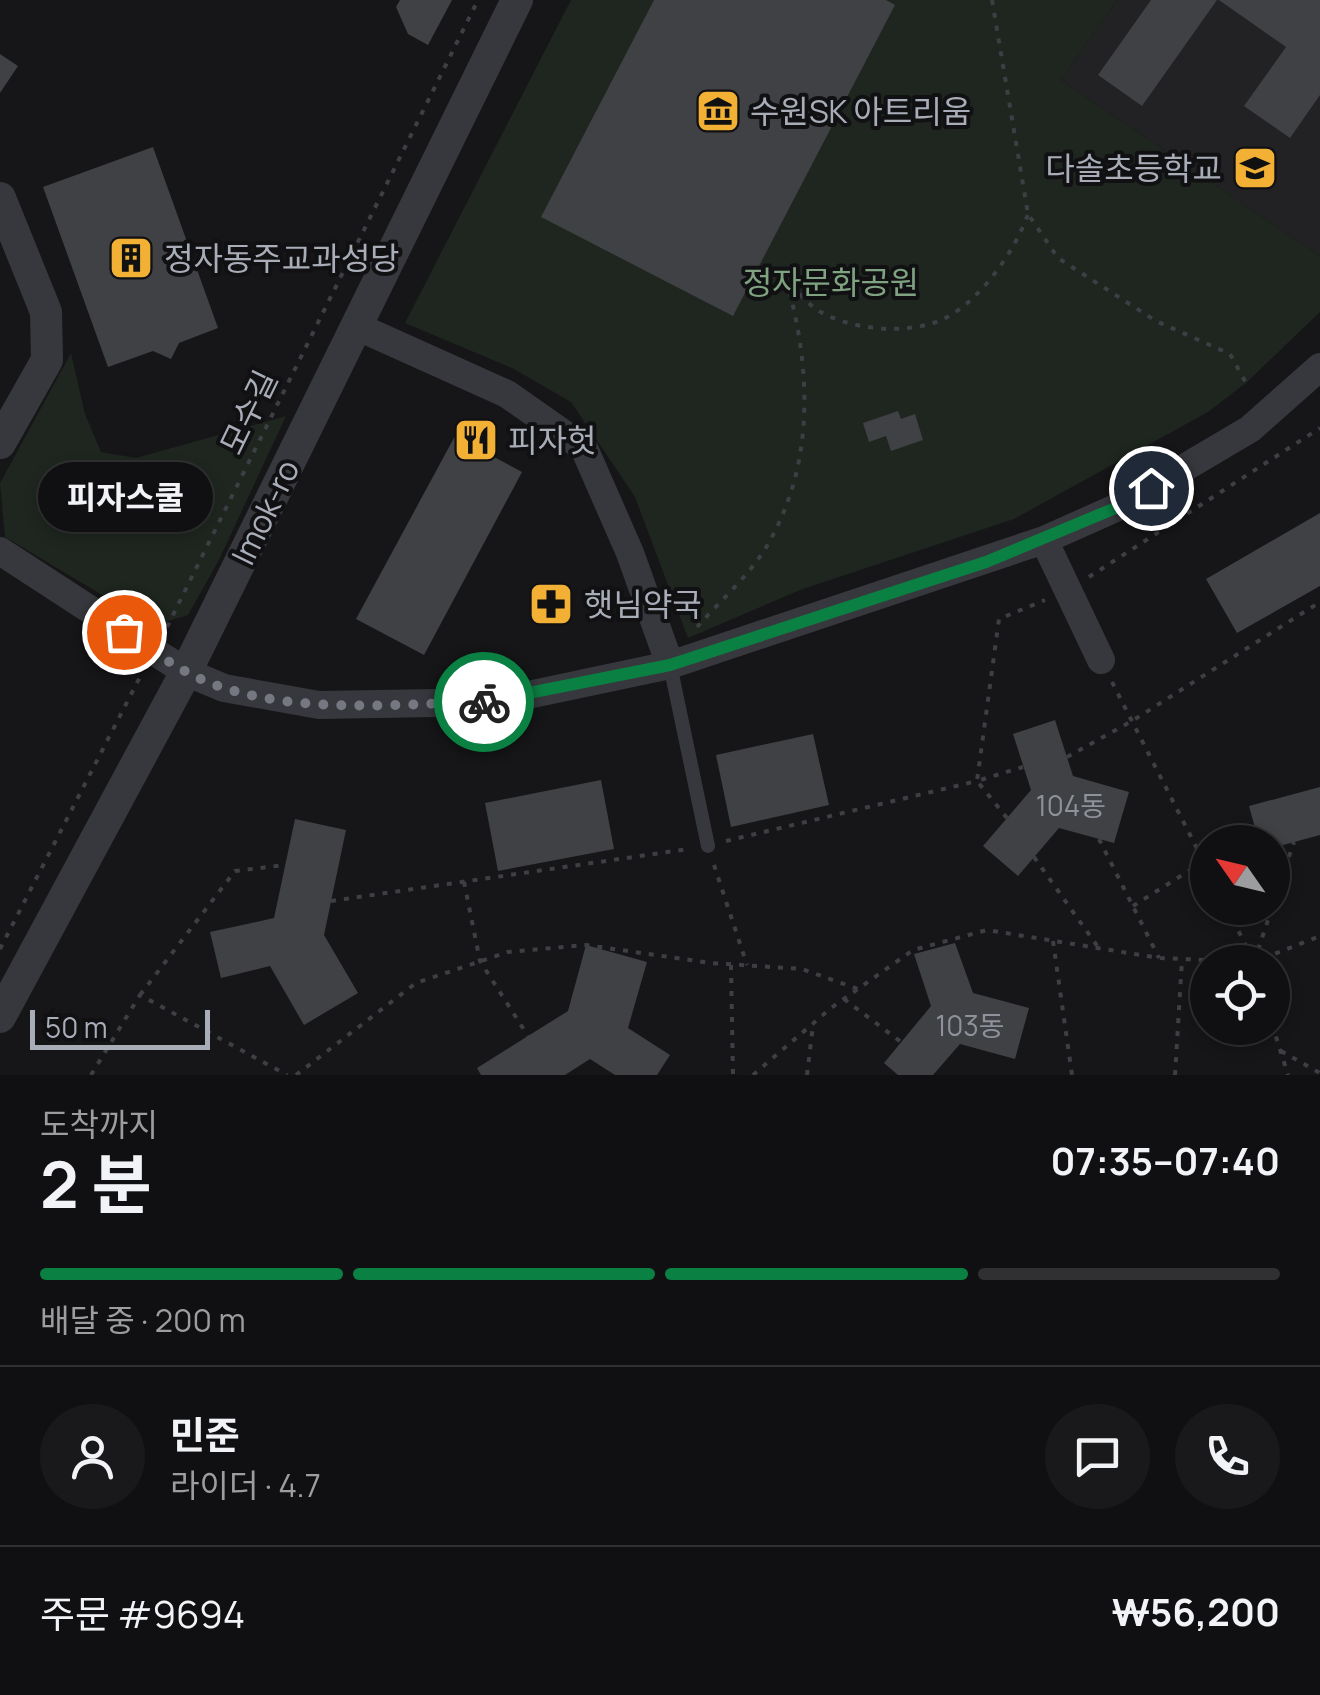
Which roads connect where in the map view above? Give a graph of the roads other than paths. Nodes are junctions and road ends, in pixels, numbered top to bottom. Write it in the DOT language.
graph roads {
  1 [pos="516,0"];
  2 [pos="0,198"];
  3 [pos="356,326"];
  4 [pos="1320,367"];
  5 [pos="0,444"];
  6 [pos="1044,540"];
  7 [pos="0,551"];
  8 [pos="1101,660"];
  9 [pos="670,665"];
  10 [pos="186,672"];
  11 [pos="708,846"];
  12 [pos="0,1017"];
  1 -- 3 [label="street, Imok-ro"];
  2 -- 5 [label="street"];
  3 -- 9 [label="street"];
  3 -- 10 [label="street, Imok-ro"];
  4 -- 6 [label="street"];
  6 -- 8 [label="street"];
  6 -- 9 [label="street"];
  7 -- 10 [label="street"];
  9 -- 10 [label="street"];
  9 -- 11 [label="lane"];
  10 -- 12 [label="street, Imok-ro"];
}
